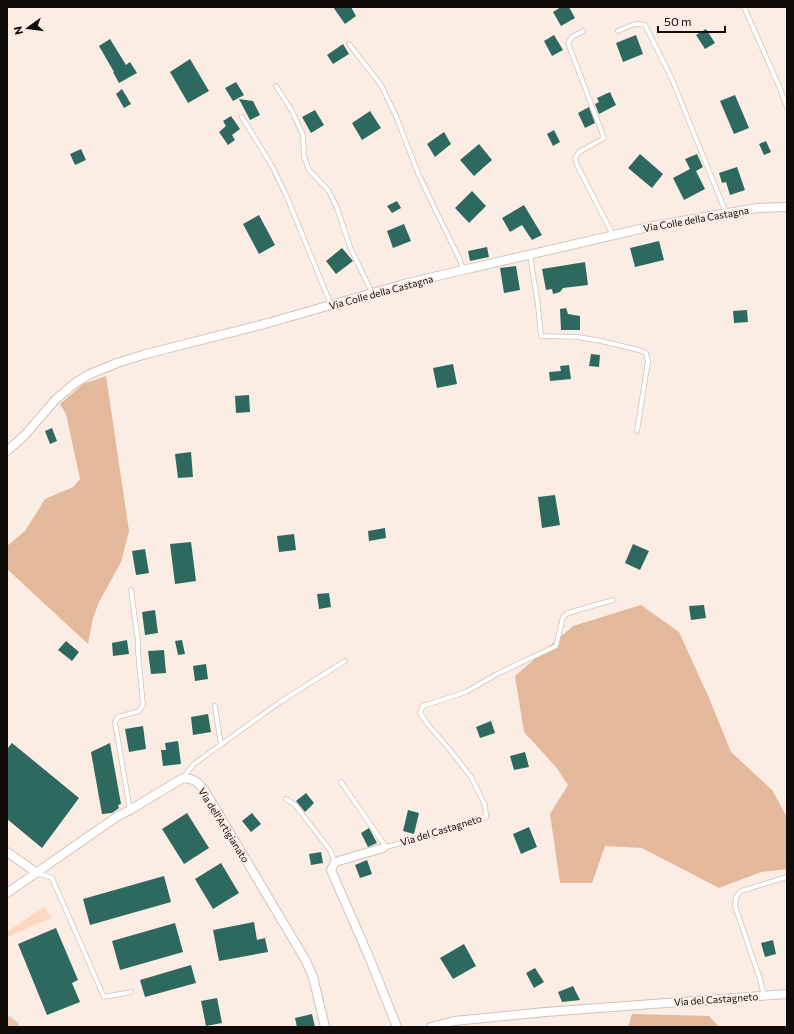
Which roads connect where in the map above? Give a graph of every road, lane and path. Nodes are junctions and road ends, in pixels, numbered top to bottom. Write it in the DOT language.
graph roads {
  1 [pos="744,7"];
  2 [pos="583,31"];
  3 [pos="618,31"];
  4 [pos="349,44"];
  5 [pos="276,86"];
  6 [pos="787,106"];
  7 [pos="242,116"];
  8 [pos="787,207"];
  9 [pos="726,213"];
  10 [pos="613,235"];
  11 [pos="530,255"];
  12 [pos="463,270"];
  13 [pos="372,294"];
  14 [pos="331,305"];
  15 [pos="637,431"];
  16 [pos="7,450"];
  17 [pos="131,590"];
  18 [pos="613,600"];
  19 [pos="345,661"];
  20 [pos="216,706"];
  21 [pos="221,745"];
  22 [pos="183,778"];
  23 [pos="341,782"];
  24 [pos="286,799"];
  25 [pos="130,810"];
  26 [pos="385,847"];
  27 [pos="7,852"];
  28 [pos="336,862"];
  29 [pos="37,873"];
  30 [pos="787,877"];
  31 [pos="7,893"];
  32 [pos="131,992"];
  33 [pos="787,994"];
  34 [pos="764,996"];
  35 [pos="7,1023"];
  36 [pos="12,1027"];
  37 [pos="325,1027"];
  38 [pos="397,1027"];
  39 [pos="431,1027"];
  1 -- 6 [label="lane"];
  2 -- 10 [label="lane"];
  3 -- 9 [label="lane"];
  4 -- 12 [label="lane"];
  5 -- 13 [label="lane"];
  7 -- 14 [label="lane"];
  8 -- 9 [label="street, Via Colle della Castagna"];
  9 -- 10 [label="street, Via Colle della Castagna"];
  10 -- 11 [label="street, Via Colle della Castagna"];
  11 -- 12 [label="street, Via Colle della Castagna"];
  11 -- 15 [label="lane"];
  12 -- 13 [label="street, Via Colle della Castagna"];
  13 -- 14 [label="street, Via Colle della Castagna"];
  14 -- 16 [label="street, Via Colle della Castagna"];
  17 -- 25 [label="lane"];
  18 -- 26 [label="lane, Via del Castagneto"];
  19 -- 21 [label="lane"];
  20 -- 21 [label="lane"];
  21 -- 22 [label="lane"];
  22 -- 25 [label="street"];
  22 -- 37 [label="street, Via dell'Artigianato"];
  23 -- 26 [label="lane"];
  24 -- 28 [label="lane"];
  25 -- 29 [label="street"];
  26 -- 28 [label="street, Via del Castagneto"];
  27 -- 29 [label="street"];
  28 -- 38 [label="street"];
  29 -- 31 [label="street"];
  29 -- 32 [label="lane"];
  30 -- 34 [label="lane"];
  33 -- 34 [label="street, Via del Castagneto"];
  34 -- 39 [label="street, Via del Castagneto"];
  35 -- 36 [label="main road"];
}
